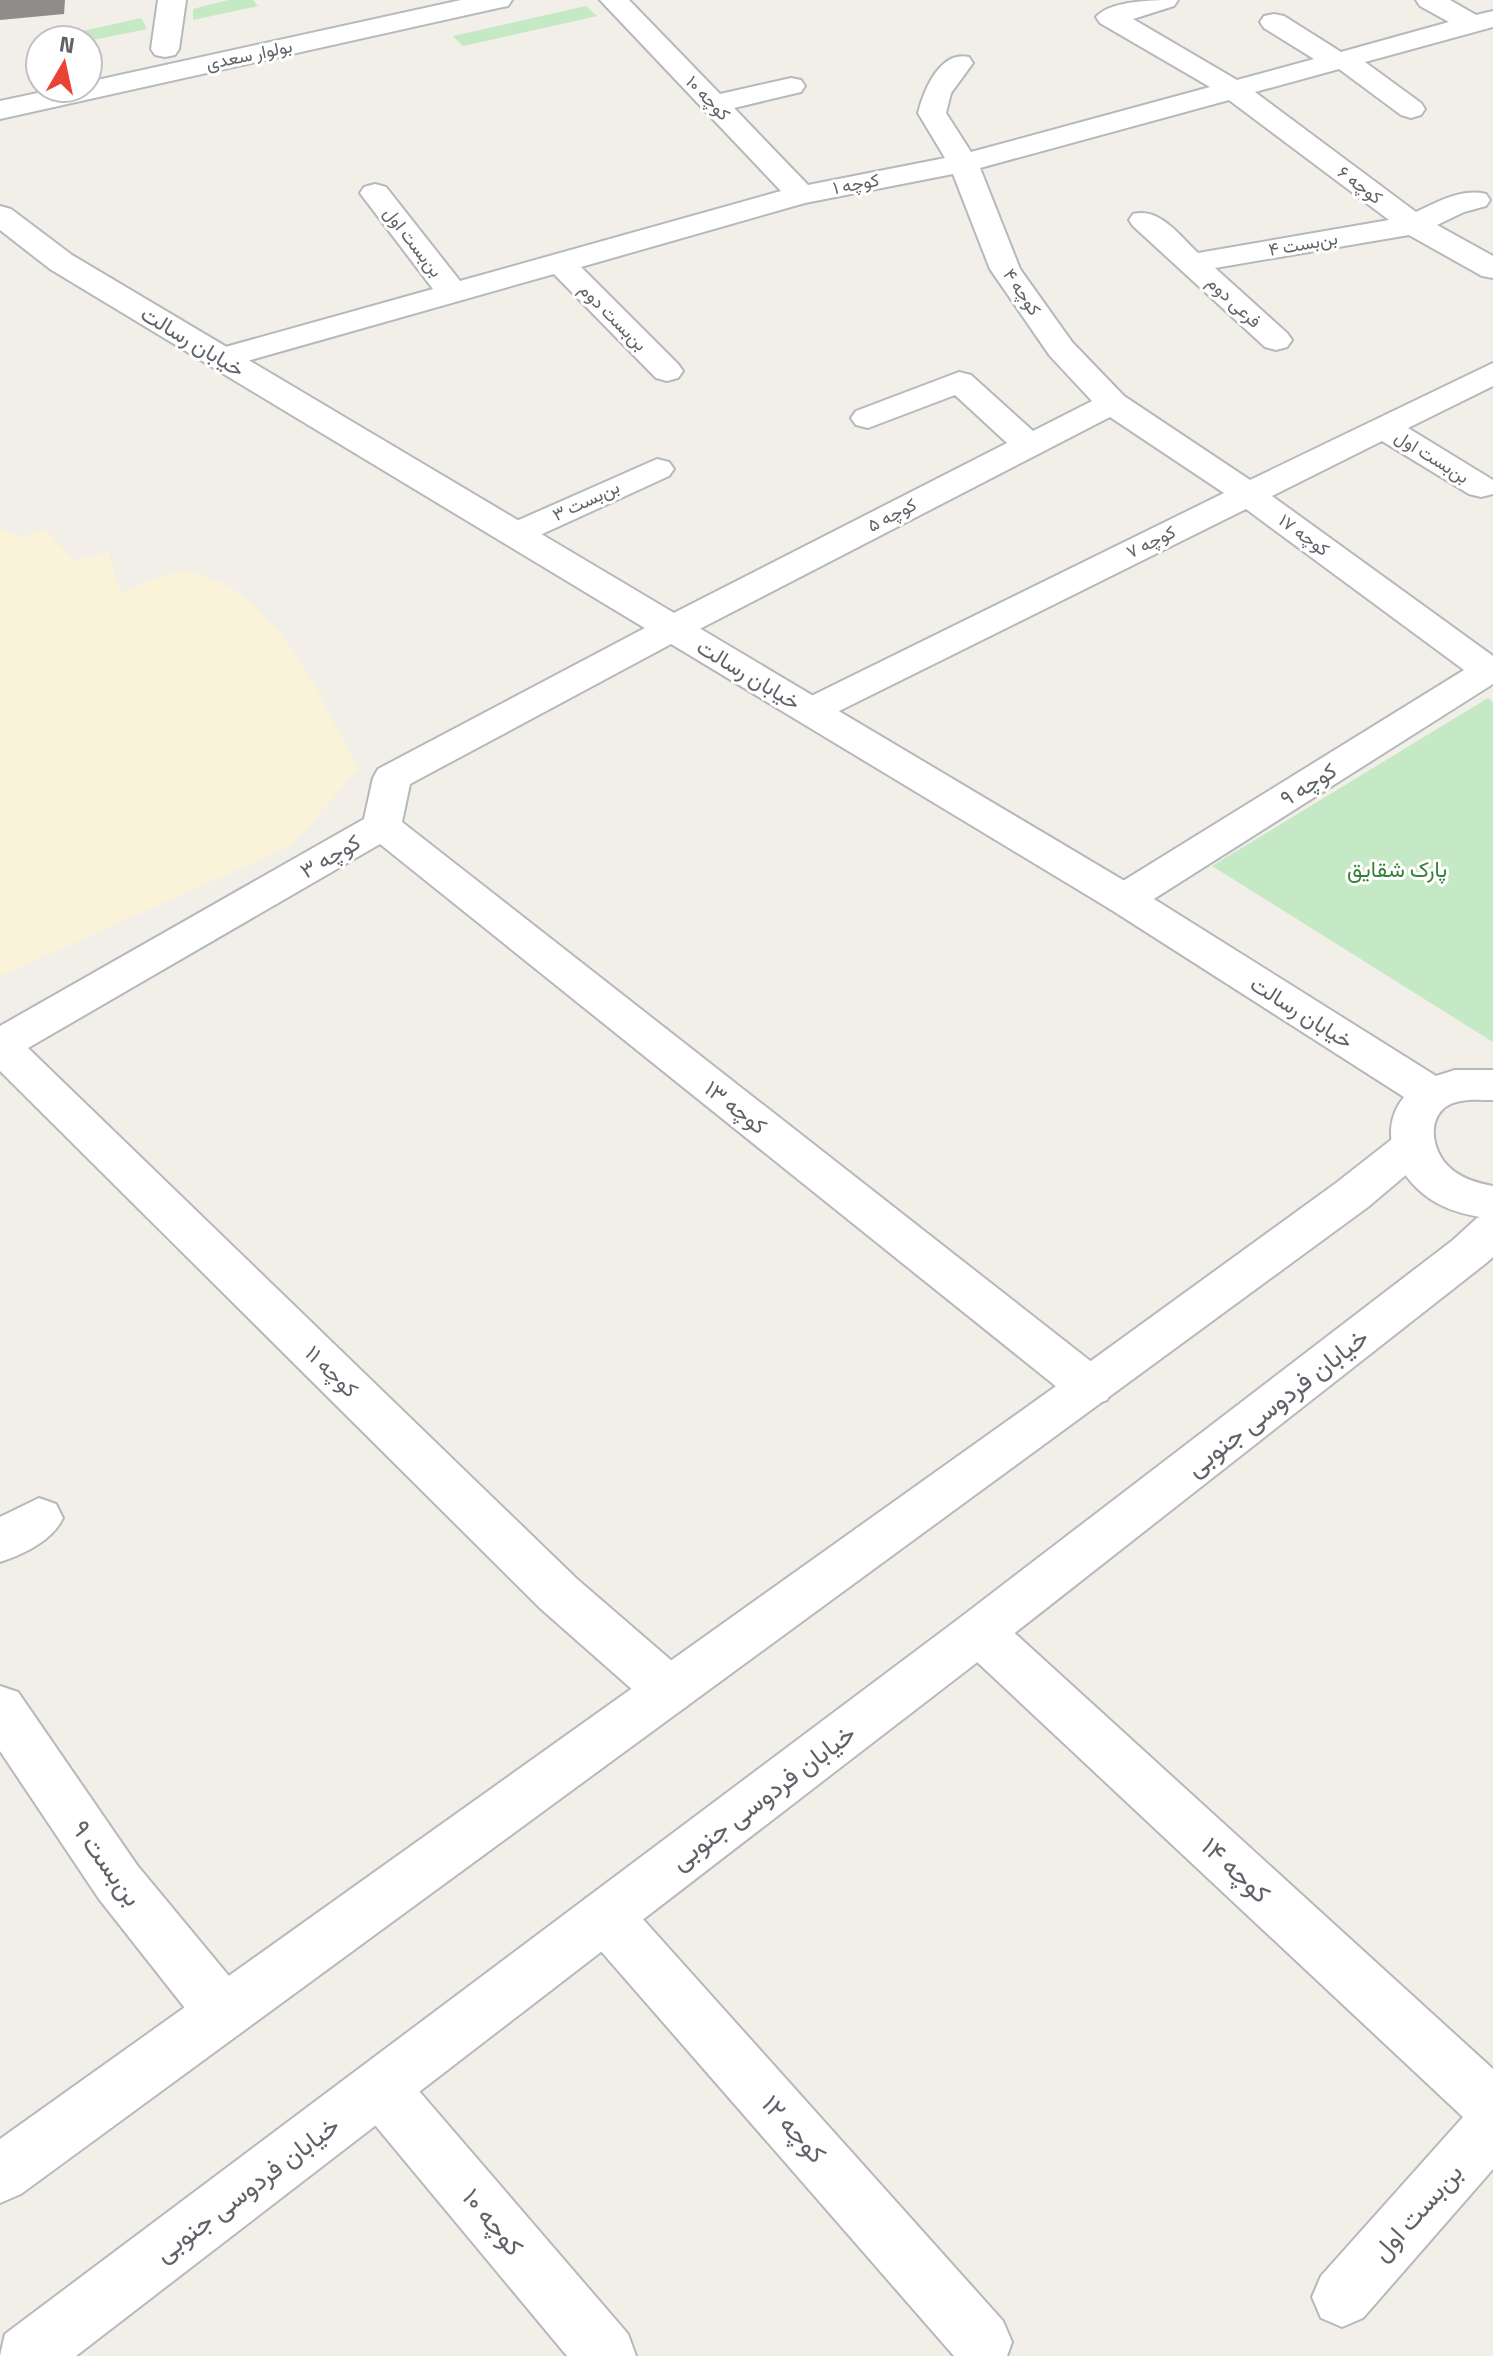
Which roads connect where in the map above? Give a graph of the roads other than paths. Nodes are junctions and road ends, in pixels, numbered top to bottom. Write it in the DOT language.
graph roads {
  1 [pos="172,0"];
  2 [pos="390,0"];
  3 [pos="498,0"];
  4 [pos="614,0"];
  5 [pos="1164,0"];
  6 [pos="1430,0"];
  7 [pos="1274,22"];
  8 [pos="1483,22"];
  9 [pos="165,49"];
  10 [pos="1341,60"];
  11 [pos="104,62"];
  12 [pos="959,63"];
  13 [pos="24,80"];
  14 [pos="0,85"];
  15 [pos="791,86"];
  16 [pos="1233,89"];
  17 [pos="714,104"];
  18 [pos="1411,109"];
  19 [pos="0,110"];
  20 [pos="963,163"];
  21 [pos="375,193"];
  22 [pos="801,195"];
  23 [pos="1475,200"];
  24 [pos="0,215"];
  25 [pos="1144,220"];
  26 [pos="1414,225"];
  27 [pos="0,235"];
  28 [pos="61,262"];
  29 [pos="560,263"];
  30 [pos="1192,263"];
  31 [pos="1493,269"];
  32 [pos="451,291"];
  33 [pos="1276,340"];
  34 [pos="222,358"];
  35 [pos="667,371"];
  36 [pos="1493,373"];
  37 [pos="1112,403"];
  38 [pos="868,418"];
  39 [pos="1383,427"];
  40 [pos="1029,445"];
  41 [pos="657,469"];
  42 [pos="1481,487"];
  43 [pos="1248,494"];
  44 [pos="515,534"];
  45 [pos="673,628"];
  46 [pos="1492,670"];
  47 [pos="810,711"];
  48 [pos="382,826"];
  49 [pos="1124,899"];
  50 [pos="0,1046"];
  51 [pos="1493,1085"];
  52 [pos="1432,1094"];
  53 [pos="1411,1147"];
  54 [pos="1493,1203"];
  55 [pos="1493,1230"];
  56 [pos="1090,1387"];
  57 [pos="979,1632"];
  58 [pos="669,1690"];
  59 [pos="0,1708"];
  60 [pos="605,1916"];
  61 [pos="223,2012"];
  62 [pos="380,2088"];
  63 [pos="1493,2107"];
  64 [pos="1493,2126"];
  65 [pos="0,2174"];
  66 [pos="1342,2297"];
  67 [pos="982,2342"];
  68 [pos="27,2356"];
  69 [pos="606,2356"];
  1 -- 9 [label="street"];
  2 -- 9 [label="street, بولوار سعدی"];
  3 -- 19 [label="street, بولوار سعدی"];
  4 -- 17 [label="street, کوچه ۱۰"];
  5 -- 16 [label="street"];
  6 -- 8 [label="street"];
  7 -- 10 [label="street"];
  8 -- 10 [label="street, کوچه ۱"];
  9 -- 11 [label="street, بولوار سعدی"];
  10 -- 16 [label="street, کوچه ۱"];
  10 -- 18 [label="street"];
  12 -- 20 [label="street, کوچه ۴"];
  13 -- 14 [label="street"];
  15 -- 17 [label="street"];
  16 -- 20 [label="street, کوچه ۱"];
  16 -- 26 [label="street, کوچه ۶"];
  17 -- 22 [label="street, کوچه ۱۰"];
  20 -- 22 [label="street, کوچه ۱"];
  20 -- 37 [label="street, کوچه ۴"];
  21 -- 32 [label="street, بن‌بست اول"];
  22 -- 29 [label="street, کوچه ۱"];
  23 -- 26 [label="street"];
  24 -- 28 [label="street"];
  25 -- 30 [label="street, فرعی دوم"];
  26 -- 30 [label="street, بن‌بست ۴"];
  26 -- 31 [label="street, کوچه ۶"];
  27 -- 28 [label="street"];
  28 -- 34 [label="street, خیابان رسالت"];
  29 -- 32 [label="street, کوچه ۱"];
  29 -- 35 [label="street, بن‌بست دوم"];
  30 -- 33 [label="street, فرعی دوم"];
  32 -- 34 [label="street, کوچه ۱"];
  34 -- 44 [label="street, خیابان رسالت"];
  36 -- 39 [label="street, کوچه ۷"];
  37 -- 40 [label="street, کوچه ۵"];
  37 -- 43 [label="street, کوچه ۱۷"];
  38 -- 40 [label="street"];
  39 -- 42 [label="street, بن‌بست اول"];
  39 -- 43 [label="street, کوچه ۷"];
  40 -- 45 [label="street, کوچه ۵"];
  41 -- 44 [label="street, بن‌بست ۳"];
  43 -- 46 [label="street, کوچه ۱۷"];
  43 -- 47 [label="street, کوچه ۷"];
  44 -- 45 [label="street, خیابان رسالت"];
  45 -- 47 [label="street, خیابان رسالت"];
  45 -- 48 [label="street, کوچه ۳"];
  46 -- 49 [label="street, کوچه ۹"];
  47 -- 49 [label="street, خیابان رسالت"];
  48 -- 50 [label="street, کوچه ۳"];
  48 -- 56 [label="street, کوچه ۱۳"];
  49 -- 52 [label="street, خیابان رسالت"];
  50 -- 58 [label="street, کوچه ۱۱"];
  51 -- 52 [label="street"];
  52 -- 53 [label="street"];
  53 -- 54 [label="street"];
  53 -- 56 [label="street"];
  55 -- 57 [label="street, خیابان فردوسی جنوبی"];
  56 -- 58 [label="street"];
  57 -- 60 [label="street, خیابان فردوسی جنوبی"];
  57 -- 63 [label="street, کوچه ۱۴"];
  58 -- 61 [label="street"];
  59 -- 61 [label="street, بن‌بست ۹"];
  60 -- 62 [label="street, خیابان فردوسی جنوبی"];
  60 -- 67 [label="street, کوچه ۱۲"];
  61 -- 65 [label="street"];
  62 -- 68 [label="street, خیابان فردوسی جنوبی"];
  62 -- 69 [label="street, کوچه ۱۰"];
  64 -- 66 [label="street, بن‌بست اول"];
}
